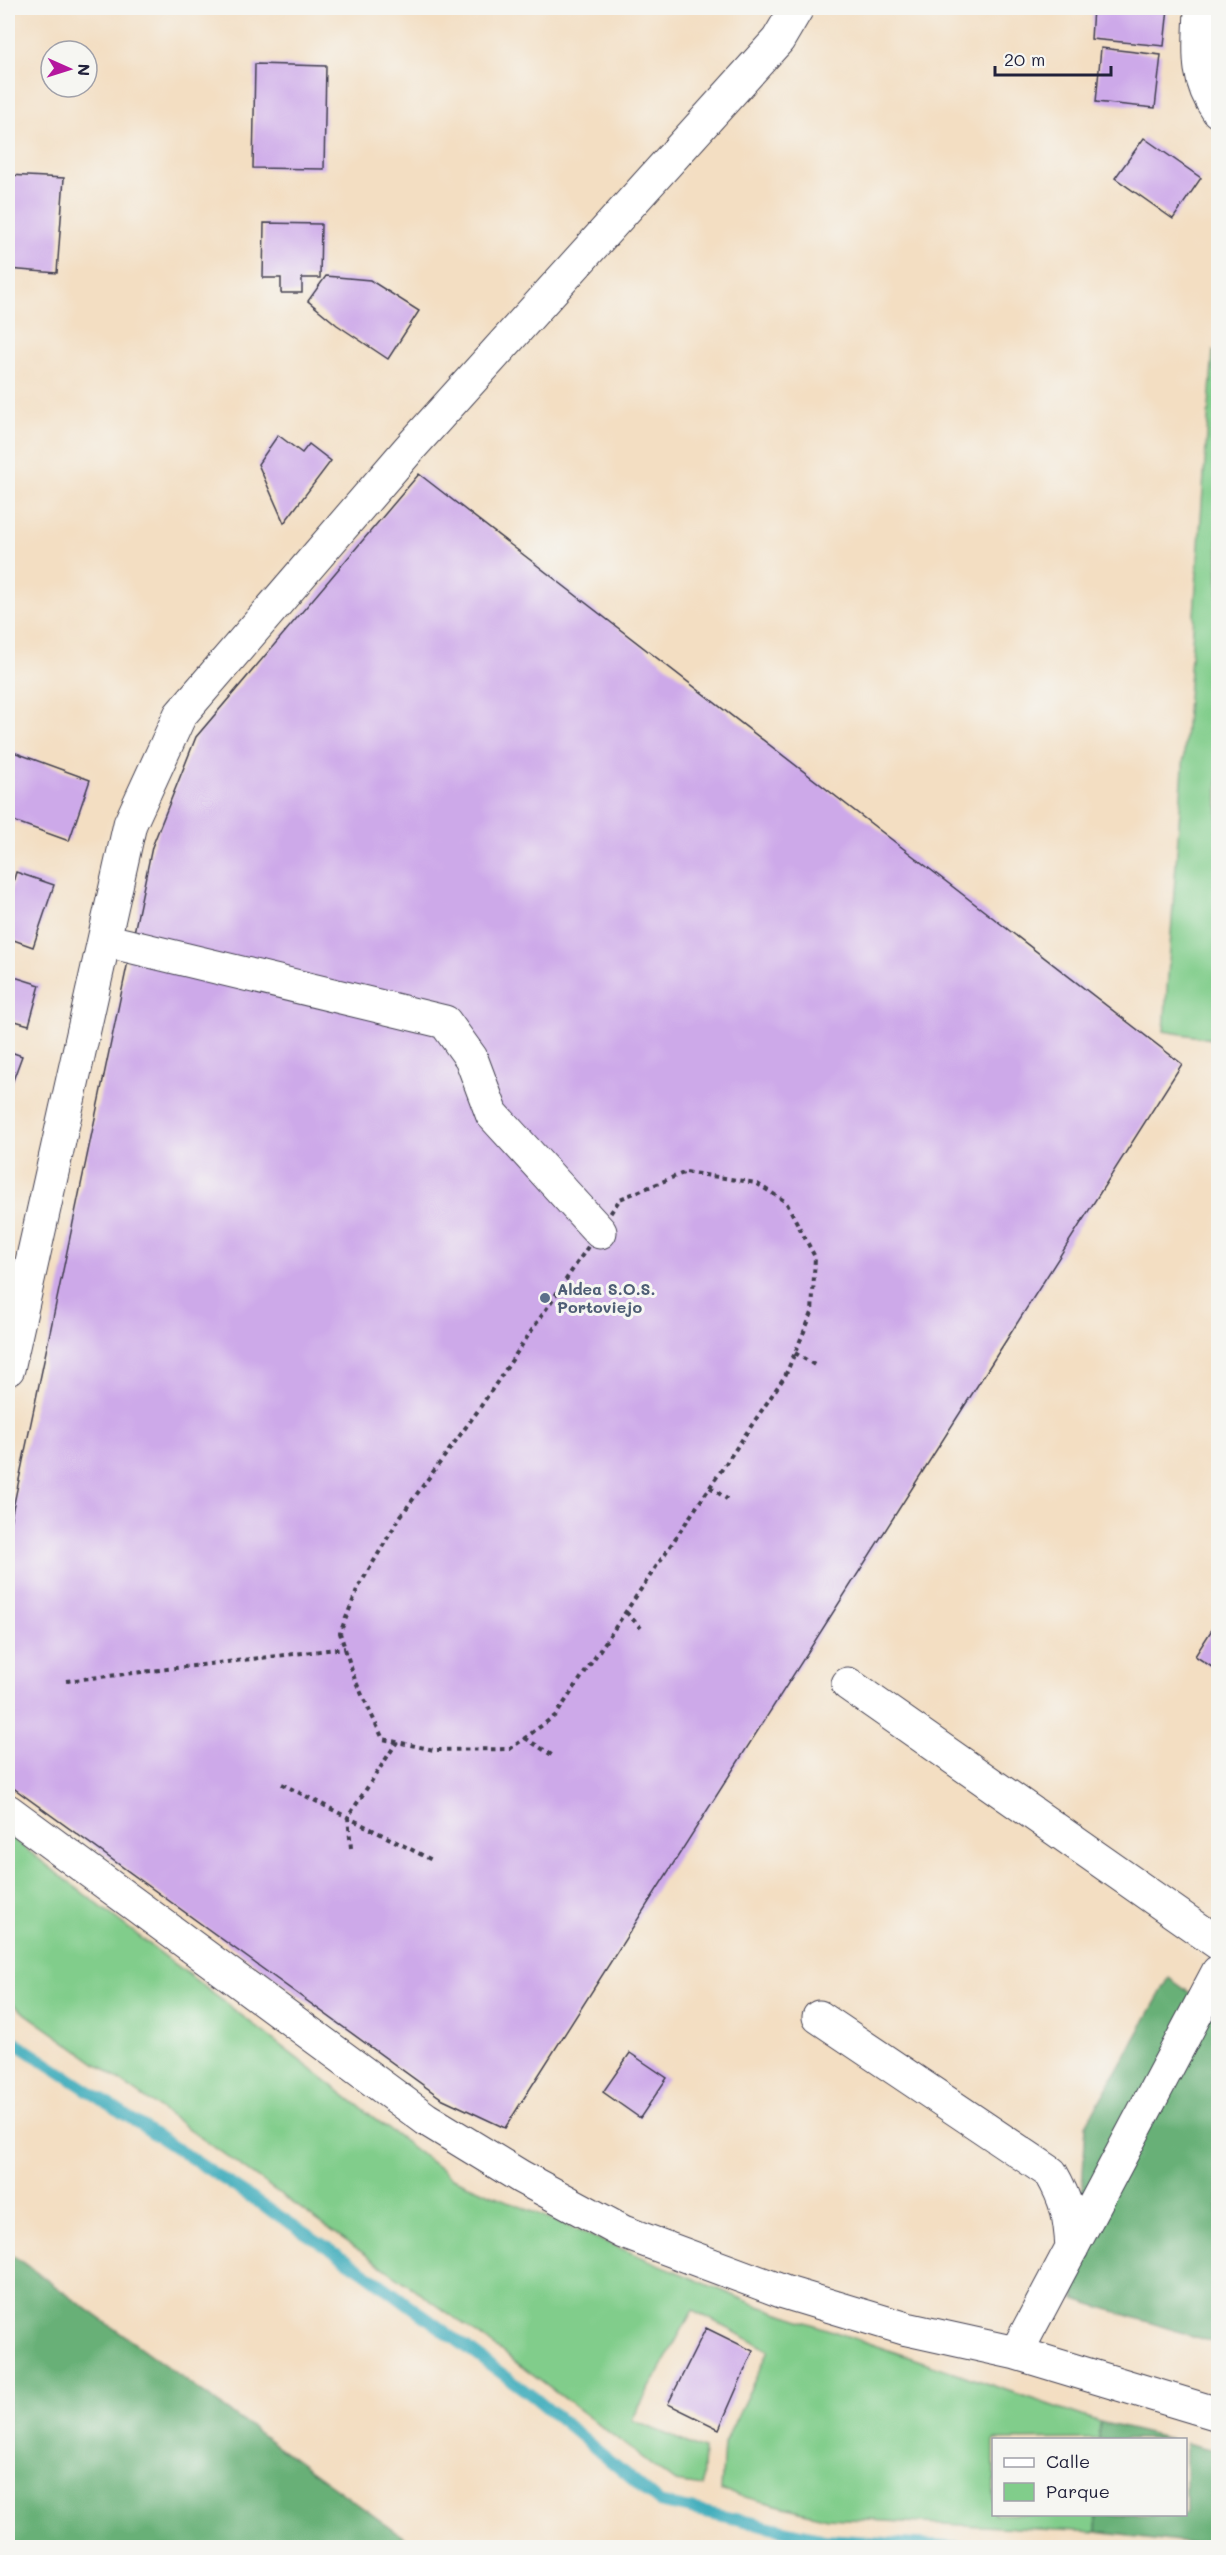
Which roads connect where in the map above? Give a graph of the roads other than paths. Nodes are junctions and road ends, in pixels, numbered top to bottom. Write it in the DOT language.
graph roads {
  1 [pos="798,8"];
  2 [pos="1201,8"];
  3 [pos="1218,111"];
  4 [pos="104,940"];
  5 [pos="600,1232"];
  6 [pos="8,1369"];
  7 [pos="848,1684"];
  8 [pos="8,1811"];
  9 [pos="1218,1943"];
  10 [pos="1218,1972"];
  11 [pos="819,2017"];
  12 [pos="1072,2248"];
  13 [pos="1016,2353"];
  14 [pos="1218,2414"];
  1 -- 4 [label="street"];
  2 -- 3 [label="street"];
  4 -- 5 [label="street"];
  4 -- 6 [label="street"];
  7 -- 9 [label="street"];
  8 -- 13 [label="street"];
  10 -- 12 [label="street"];
  11 -- 12 [label="street"];
  12 -- 13 [label="street"];
  13 -- 14 [label="street"];
}
